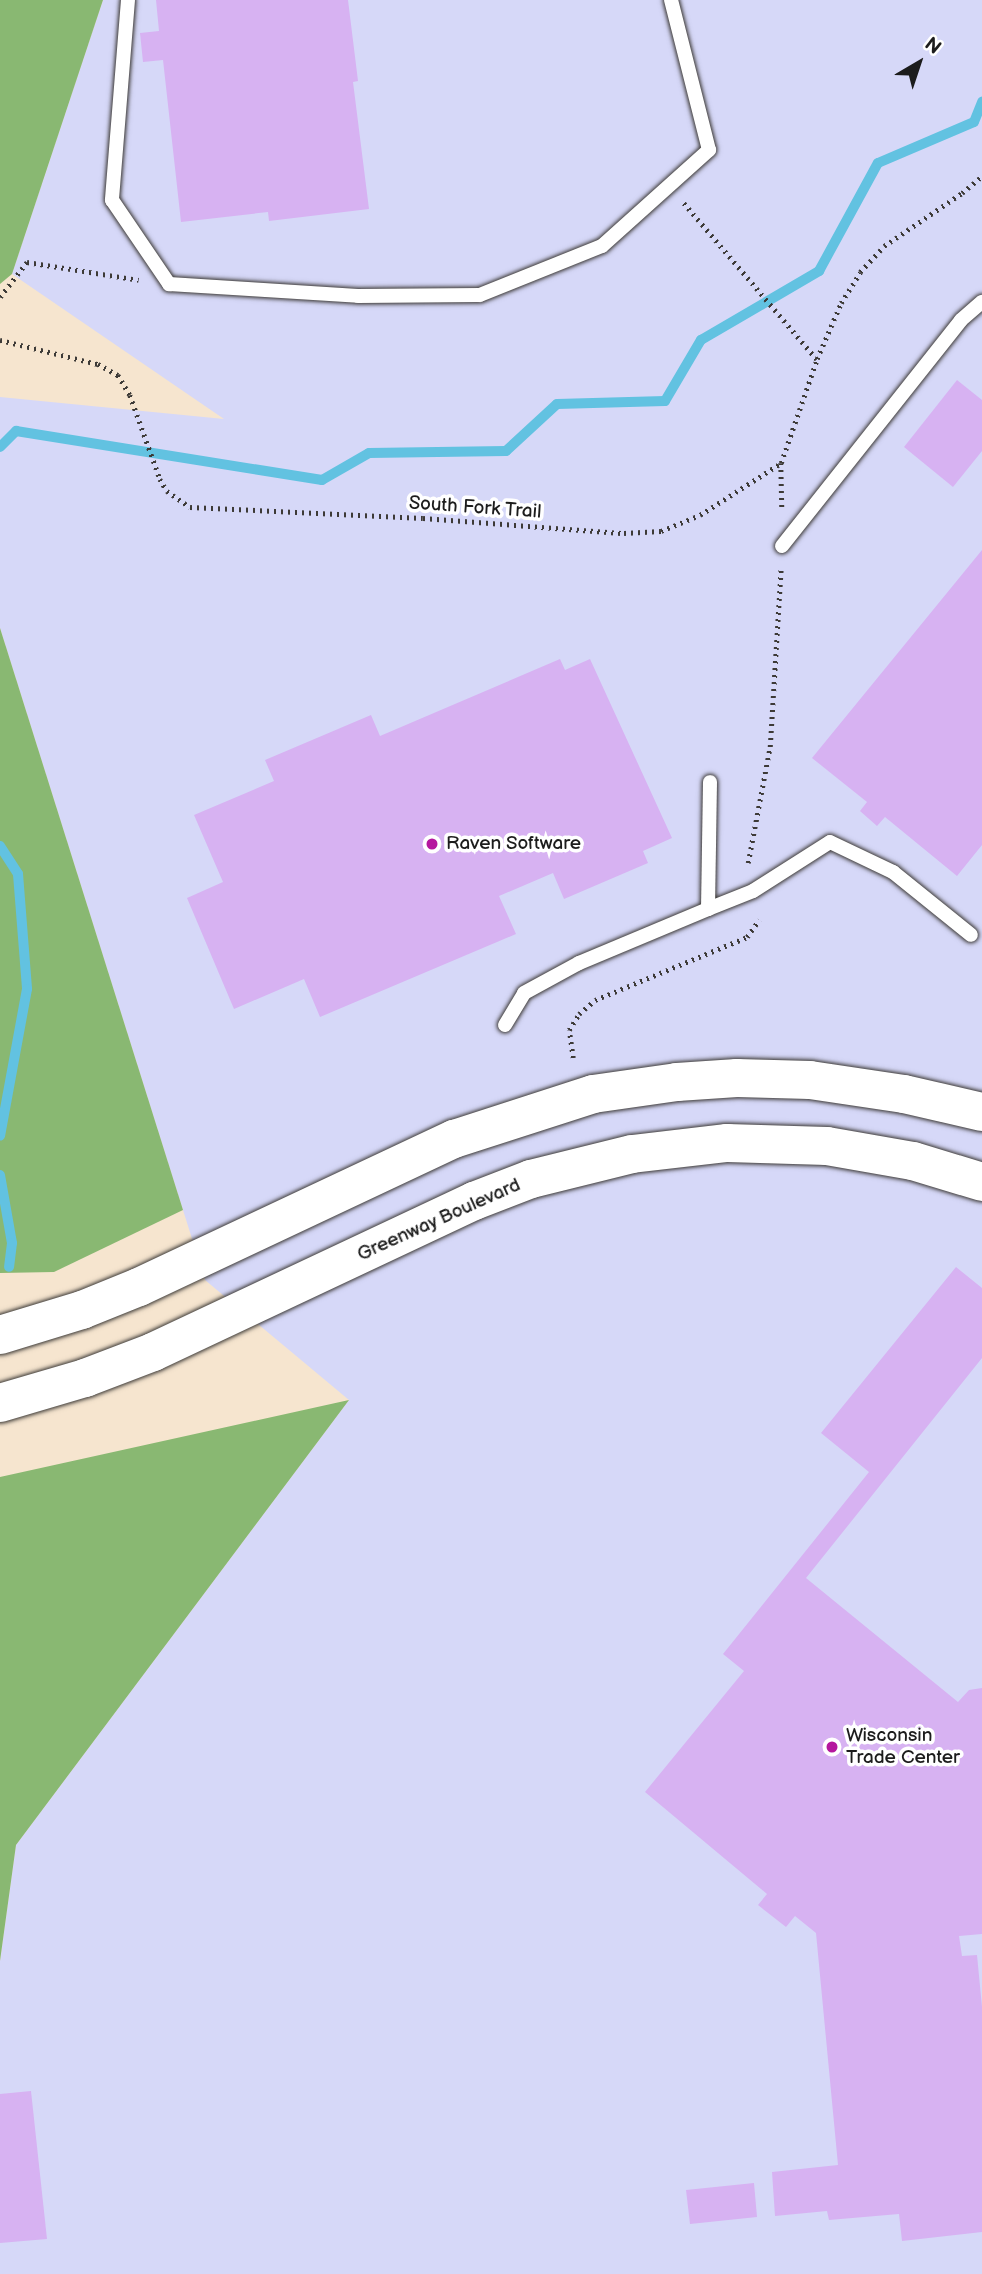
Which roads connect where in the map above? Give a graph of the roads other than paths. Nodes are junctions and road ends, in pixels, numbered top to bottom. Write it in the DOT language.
graph roads {
  1 [pos="128,0"];
  2 [pos="671,0"];
  3 [pos="982,302"];
  4 [pos="782,546"];
  5 [pos="710,782"];
  6 [pos="708,909"];
  7 [pos="971,935"];
  8 [pos="505,1025"];
  9 [pos="982,1112"];
  10 [pos="982,1182"];
  11 [pos="0,1335"];
  12 [pos="0,1403"];
  1 -- 2 [label="lane"];
  3 -- 4 [label="lane"];
  5 -- 6 [label="lane"];
  6 -- 7 [label="lane"];
  6 -- 8 [label="lane"];
  9 -- 11 [label="street"];
  10 -- 12 [label="street, Greenway Boulevard"];
}
